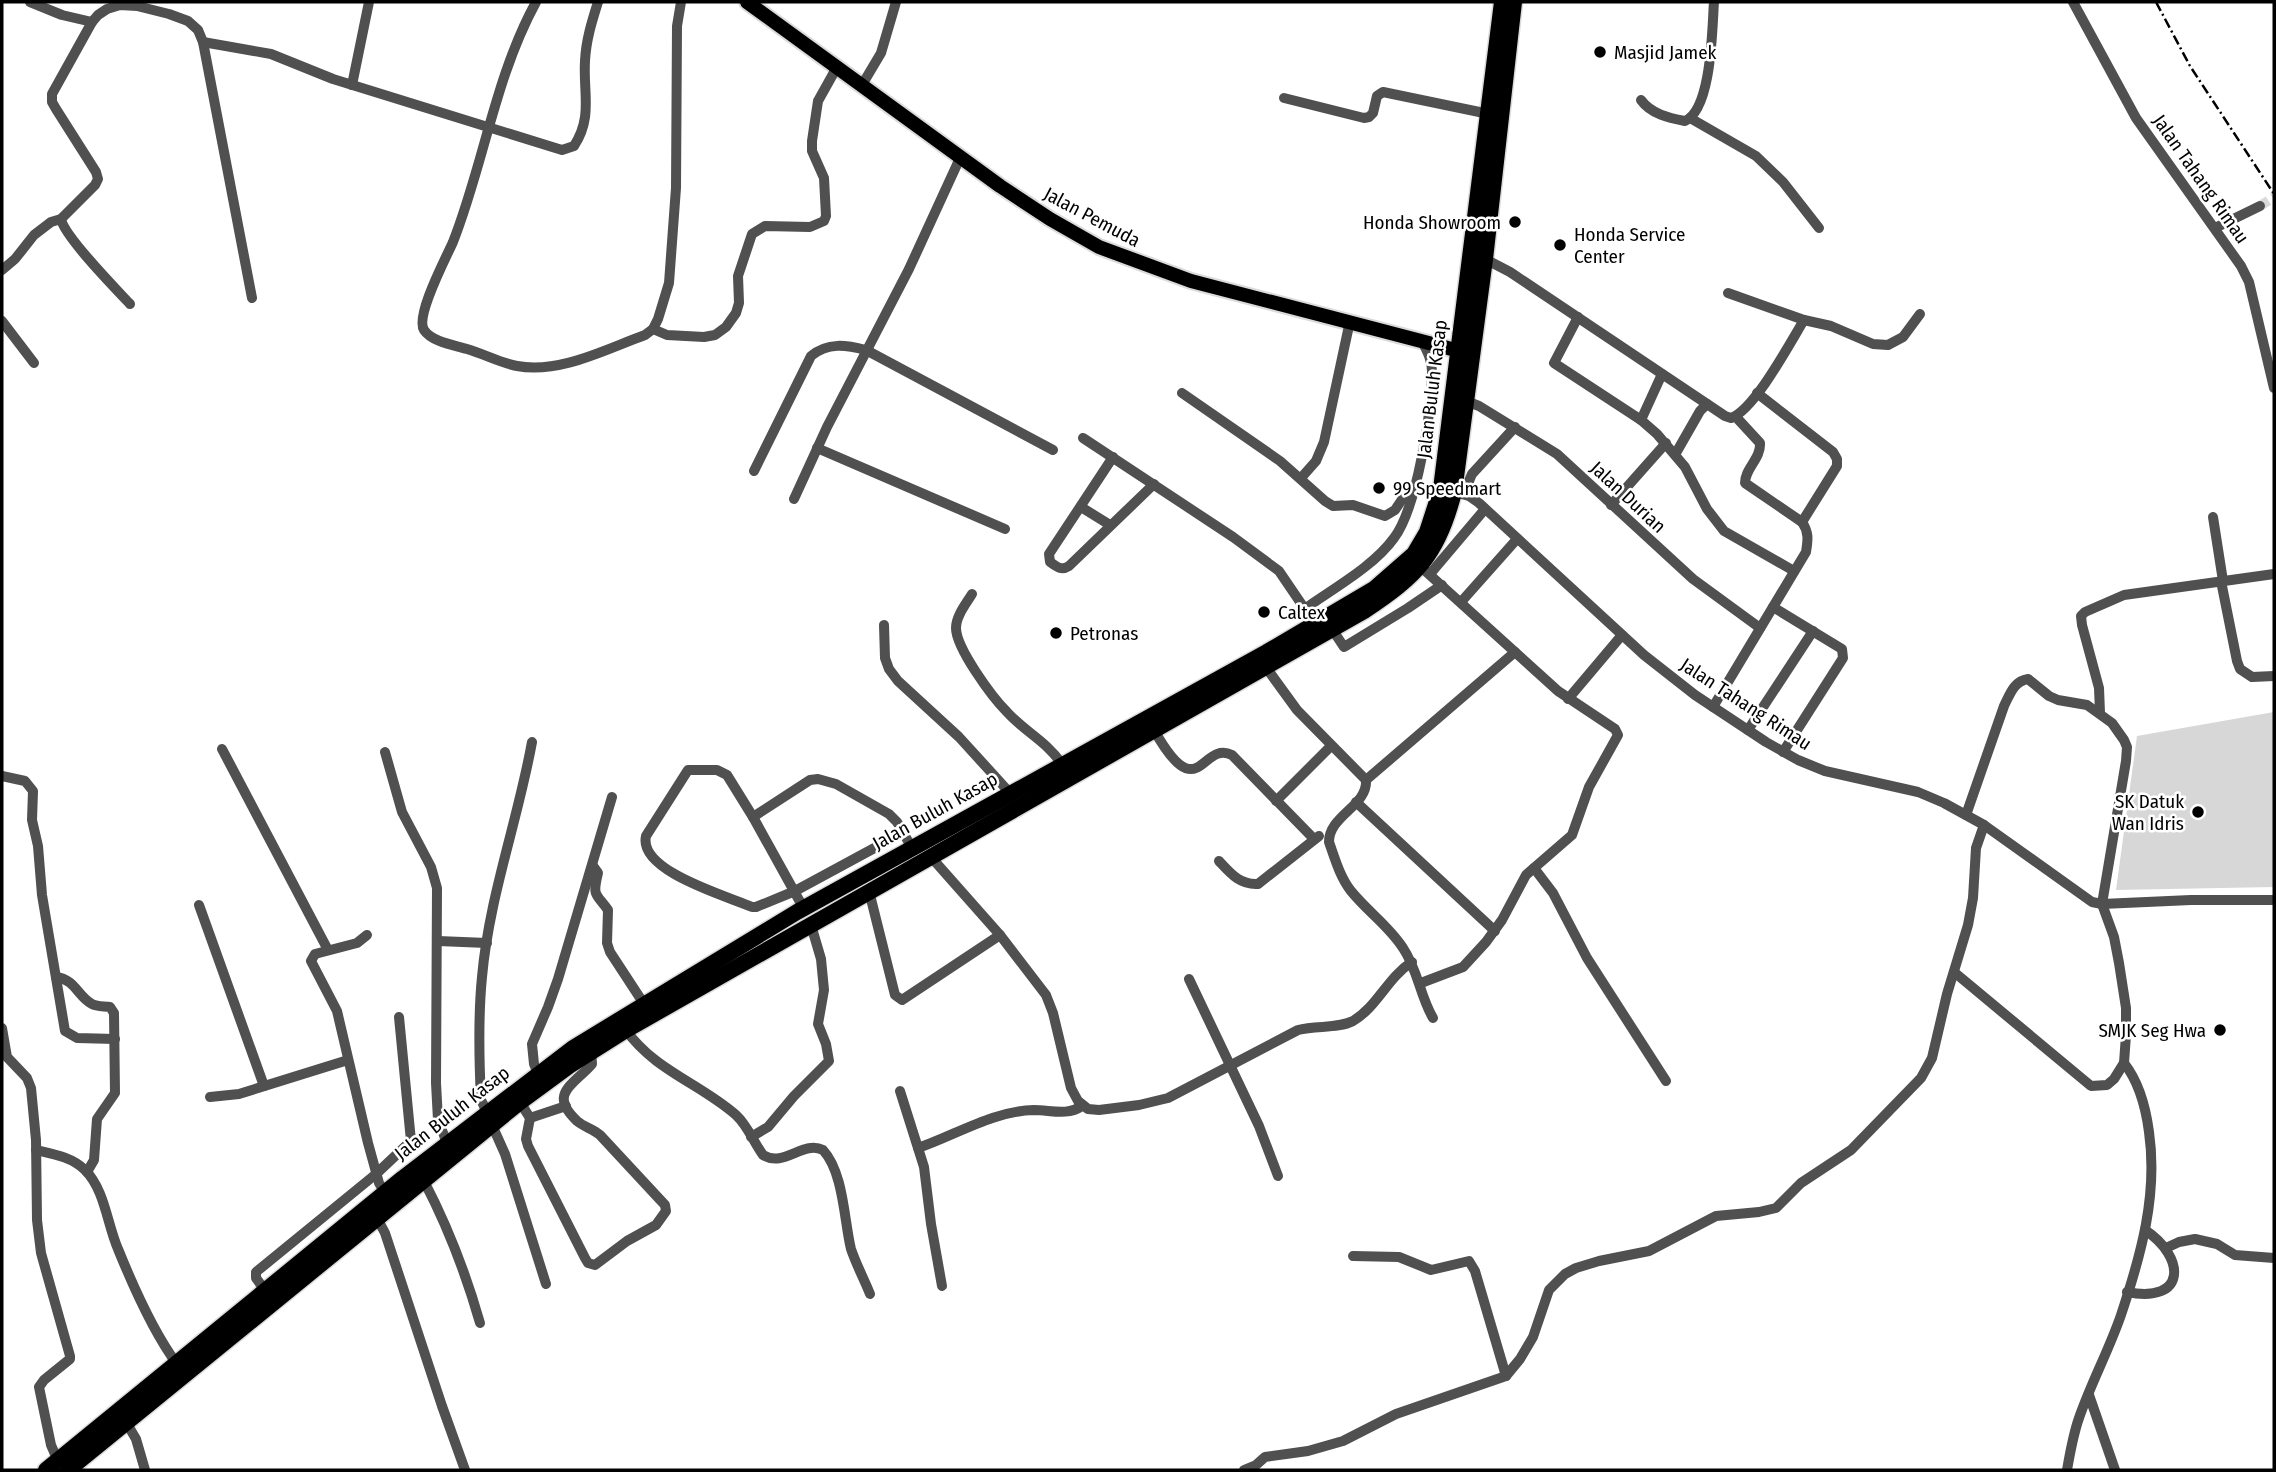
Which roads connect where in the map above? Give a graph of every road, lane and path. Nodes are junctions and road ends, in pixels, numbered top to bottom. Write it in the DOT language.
graph roads {
  1 [pos="30,2"];
  2 [pos="369,2"];
  3 [pos="536,2"];
  4 [pos="598,2"];
  5 [pos="681,2"];
  6 [pos="896,2"];
  7 [pos="1502,2"];
  8 [pos="1514,2"];
  9 [pos="1714,2"];
  10 [pos="2073,2"];
  11 [pos="144,5"];
  12 [pos="756,5"];
  13 [pos="92,22"];
  14 [pos="203,42"];
  15 [pos="837,67"];
  16 [pos="352,85"];
  17 [pos="862,85"];
  18 [pos="1284,98"];
  19 [pos="1640,100"];
  20 [pos="1489,114"];
  21 [pos="1690,118"];
  22 [pos="489,128"];
  23 [pos="960,158"];
  24 [pos="2260,206"];
  25 [pos="61,219"];
  26 [pos="1819,228"];
  27 [pos="2215,228"];
  28 [pos="1485,259"];
  29 [pos="2,270"];
  30 [pos="1728,293"];
  31 [pos="252,298"];
  32 [pos="130,304"];
  33 [pos="1920,314"];
  34 [pos="1578,317"];
  35 [pos="1804,320"];
  36 [pos="2,321"];
  37 [pos="1350,321"];
  38 [pos="653,329"];
  39 [pos="1422,341"];
  40 [pos="866,350"];
  41 [pos="1464,352"];
  42 [pos="34,363"];
  43 [pos="1662,374"];
  44 [pos="2274,387"];
  45 [pos="1182,393"];
  46 [pos="1758,393"];
  47 [pos="1466,401"];
  48 [pos="1707,404"];
  49 [pos="1736,417"];
  50 [pos="1641,420"];
  51 [pos="1515,427"];
  52 [pos="1083,438"];
  53 [pos="1666,443"];
  54 [pos="817,447"];
  55 [pos="1054,450"];
  56 [pos="1676,453"];
  57 [pos="1113,457"];
  58 [pos="754,471"];
  59 [pos="1301,478"];
  60 [pos="1416,480"];
  61 [pos="1154,484"];
  62 [pos="1454,493"];
  63 [pos="794,499"];
  64 [pos="1611,505"];
  65 [pos="1081,507"];
  66 [pos="1485,509"];
  67 [pos="2213,517"];
  68 [pos="1802,522"];
  69 [pos="1110,526"];
  70 [pos="1004,529"];
  71 [pos="1517,539"];
  72 [pos="1426,570"];
  73 [pos="1794,571"];
  74 [pos="2274,573"];
  75 [pos="2222,581"];
  76 [pos="1442,585"];
  77 [pos="972,594"];
  78 [pos="1461,602"];
  79 [pos="1773,607"];
  80 [pos="1306,608"];
  81 [pos="1315,624"];
  82 [pos="884,625"];
  83 [pos="1760,628"];
  84 [pos="1332,629"];
  85 [pos="1813,631"];
  86 [pos="1622,635"];
  87 [pos="1515,652"];
  88 [pos="1265,666"];
  89 [pos="2274,676"];
  90 [pos="1569,699"];
  91 [pos="1713,707"];
  92 [pos="2100,713"];
  93 [pos="1154,730"];
  94 [pos="1748,730"];
  95 [pos="533,742"];
  96 [pos="1331,746"];
  97 [pos="222,749"];
  98 [pos="385,752"];
  99 [pos="1783,752"];
  100 [pos="1062,764"];
  101 [pos="2,776"];
  102 [pos="1366,780"];
  103 [pos="1010,793"];
  104 [pos="612,797"];
  105 [pos="1276,801"];
  106 [pos="1356,802"];
  107 [pos="1966,815"];
  108 [pos="753,817"];
  109 [pos="1984,825"];
  110 [pos="904,832"];
  111 [pos="1329,835"];
  112 [pos="1314,839"];
  113 [pos="912,848"];
  114 [pos="931,857"];
  115 [pos="1219,861"];
  116 [pos="593,866"];
  117 [pos="1534,868"];
  118 [pos="795,891"];
  119 [pos="869,891"];
  120 [pos="2274,900"];
  121 [pos="830,903"];
  122 [pos="2102,904"];
  123 [pos="199,905"];
  124 [pos="798,912"];
  125 [pos="806,927"];
  126 [pos="1495,931"];
  127 [pos="367,935"];
  128 [pos="1000,935"];
  129 [pos="438,942"];
  130 [pos="487,943"];
  131 [pos="328,950"];
  132 [pos="1412,962"];
  133 [pos="1954,972"];
  134 [pos="56,977"];
  135 [pos="1189,979"];
  136 [pos="1421,983"];
  137 [pos="644,1004"];
  138 [pos="399,1017"];
  139 [pos="1433,1018"];
  140 [pos="2,1028"];
  141 [pos="626,1030"];
  142 [pos="115,1039"];
  143 [pos="591,1051"];
  144 [pos="348,1060"];
  145 [pos="2124,1063"];
  146 [pos="1229,1066"];
  147 [pos="538,1073"];
  148 [pos="1666,1081"];
  149 [pos="264,1086"];
  150 [pos="900,1091"];
  151 [pos="210,1097"];
  152 [pos="520,1102"];
  153 [pos="1082,1106"];
  154 [pos="566,1107"];
  155 [pos="530,1118"];
  156 [pos="490,1119"];
  157 [pos="751,1137"];
  158 [pos="447,1143"];
  159 [pos="918,1149"];
  160 [pos="36,1150"];
  161 [pos="87,1172"];
  162 [pos="376,1174"];
  163 [pos="1278,1175"];
  164 [pos="424,1181"];
  165 [pos="385,1193"];
  166 [pos="377,1218"];
  167 [pos="2146,1230"];
  168 [pos="2166,1248"];
  169 [pos="1353,1256"];
  170 [pos="2274,1258"];
  171 [pos="547,1284"];
  172 [pos="942,1286"];
  173 [pos="266,1292"];
  174 [pos="2127,1292"];
  175 [pos="870,1294"];
  176 [pos="480,1323"];
  177 [pos="177,1364"];
  178 [pos="1506,1376"];
  179 [pos="2089,1395"];
  180 [pos="126,1422"];
  181 [pos="57,1467"];
  182 [pos="145,1470"];
  183 [pos="466,1470"];
  184 [pos="1244,1470"];
  185 [pos="2067,1470"];
  186 [pos="2115,1470"];
  1 -- 13 [label="street"];
  2 -- 16 [label="street"];
  3 -- 22 [label="street"];
  4 -- 22 [label="street"];
  5 -- 38 [label="street"];
  6 -- 17 [label="street"];
  7 -- 20 [label="highway, Jalan Buluh Kasap"];
  8 -- 28 [label="highway, Jalan Buluh Kasap"];
  9 -- 21 [label="street"];
  10 -- 27 [label="street, Jalan Tahang Rimau"];
  11 -- 13 [label="street"];
  11 -- 14 [label="street"];
  12 -- 15 [label="main road, Jalan Pemuda"];
  13 -- 25 [label="street"];
  14 -- 16 [label="street"];
  14 -- 31 [label="street"];
  15 -- 17 [label="main road, Jalan Pemuda"];
  15 -- 38 [label="street"];
  16 -- 22 [label="street"];
  17 -- 23 [label="main road, Jalan Pemuda"];
  18 -- 20 [label="street"];
  19 -- 21 [label="street"];
  20 -- 41 [label="highway, Jalan Buluh Kasap"];
  21 -- 26 [label="street"];
  22 -- 38 [label="street"];
  23 -- 37 [label="main road, Jalan Pemuda"];
  23 -- 40 [label="street"];
  24 -- 27 [label="street"];
  25 -- 29 [label="street"];
  25 -- 32 [label="street"];
  27 -- 44 [label="street, Jalan Tahang Rimau"];
  28 -- 34 [label="street"];
  28 -- 41 [label="highway, Jalan Buluh Kasap"];
  30 -- 35 [label="street"];
  33 -- 35 [label="street"];
  34 -- 43 [label="street"];
  34 -- 50 [label="street"];
  35 -- 46 [label="street"];
  36 -- 42 [label="street"];
  37 -- 39 [label="main road, Jalan Pemuda"];
  37 -- 59 [label="street"];
  39 -- 41 [label="main road, Jalan Pemuda"];
  39 -- 60 [label="street"];
  40 -- 54 [label="street"];
  40 -- 55 [label="street"];
  40 -- 58 [label="street"];
  41 -- 47 [label="highway, Jalan Buluh Kasap"];
  41 -- 62 [label="highway, Jalan Buluh Kasap"];
  43 -- 48 [label="street"];
  43 -- 50 [label="street"];
  45 -- 59 [label="street"];
  46 -- 49 [label="street"];
  46 -- 68 [label="street"];
  47 -- 51 [label="street, Jalan Durian"];
  47 -- 62 [label="highway, Jalan Buluh Kasap"];
  48 -- 49 [label="street"];
  48 -- 56 [label="street"];
  49 -- 68 [label="street"];
  50 -- 53 [label="street"];
  51 -- 62 [label="street"];
  51 -- 64 [label="street, Jalan Durian"];
  52 -- 57 [label="street"];
  53 -- 56 [label="street"];
  53 -- 64 [label="street"];
  54 -- 63 [label="street"];
  54 -- 70 [label="street"];
  56 -- 73 [label="street"];
  57 -- 61 [label="street"];
  57 -- 65 [label="street"];
  59 -- 60 [label="street"];
  60 -- 80 [label="street"];
  61 -- 69 [label="street"];
  61 -- 80 [label="street"];
  62 -- 66 [label="street, Jalan Tahang Rimau"];
  62 -- 72 [label="highway, Jalan Buluh Kasap"];
  62 -- 81 [label="highway, Jalan Buluh Kasap"];
  64 -- 83 [label="street, Jalan Durian"];
  65 -- 69 [label="street"];
  65 -- 69 [label="street"];
  66 -- 71 [label="street, Jalan Tahang Rimau"];
  66 -- 72 [label="street"];
  67 -- 75 [label="street"];
  68 -- 73 [label="street"];
  71 -- 78 [label="street"];
  71 -- 86 [label="street, Jalan Tahang Rimau"];
  72 -- 76 [label="street"];
  72 -- 84 [label="highway, Jalan Buluh Kasap"];
  73 -- 79 [label="street"];
  74 -- 75 [label="street"];
  75 -- 89 [label="street"];
  75 -- 92 [label="street"];
  76 -- 78 [label="street"];
  76 -- 84 [label="street"];
  77 -- 100 [label="street"];
  78 -- 87 [label="street"];
  79 -- 83 [label="street"];
  79 -- 85 [label="street"];
  80 -- 81 [label="street"];
  81 -- 100 [label="highway, Jalan Buluh Kasap"];
  82 -- 103 [label="street"];
  83 -- 91 [label="street"];
  84 -- 88 [label="highway, Jalan Buluh Kasap"];
  85 -- 94 [label="street"];
  85 -- 99 [label="street"];
  86 -- 90 [label="street"];
  86 -- 91 [label="street, Jalan Tahang Rimau"];
  87 -- 90 [label="street"];
  87 -- 102 [label="street"];
  88 -- 93 [label="highway, Jalan Buluh Kasap"];
  88 -- 96 [label="street"];
  90 -- 117 [label="street"];
  91 -- 94 [label="street, Jalan Tahang Rimau"];
  92 -- 107 [label="street"];
  92 -- 122 [label="street"];
  93 -- 105 [label="street"];
  93 -- 114 [label="highway, Jalan Buluh Kasap"];
  94 -- 99 [label="street, Jalan Tahang Rimau"];
  95 -- 130 [label="street"];
  96 -- 102 [label="street"];
  96 -- 105 [label="street"];
  97 -- 131 [label="street"];
  98 -- 129 [label="street"];
  99 -- 107 [label="street, Jalan Tahang Rimau"];
  100 -- 103 [label="highway, Jalan Buluh Kasap"];
  101 -- 134 [label="street"];
  102 -- 106 [label="street"];
  103 -- 113 [label="highway, Jalan Buluh Kasap"];
  104 -- 116 [label="street"];
  105 -- 112 [label="street"];
  106 -- 111 [label="street"];
  106 -- 126 [label="street"];
  107 -- 109 [label="street, Jalan Tahang Rimau"];
  108 -- 110 [label="street"];
  108 -- 118 [label="street"];
  108 -- 118 [label="street"];
  109 -- 122 [label="street, Jalan Tahang Rimau"];
  109 -- 133 [label="street"];
  110 -- 113 [label="street"];
  110 -- 118 [label="street"];
  111 -- 112 [label="street"];
  111 -- 132 [label="street"];
  112 -- 115 [label="street"];
  113 -- 121 [label="highway, Jalan Buluh Kasap"];
  114 -- 119 [label="highway, Jalan Buluh Kasap"];
  114 -- 128 [label="street"];
  116 -- 137 [label="street"];
  116 -- 147 [label="street"];
  117 -- 126 [label="street"];
  117 -- 148 [label="street"];
  118 -- 124 [label="street"];
  119 -- 121 [label="highway, Jalan Buluh Kasap"];
  119 -- 128 [label="street"];
  120 -- 122 [label="street, Jalan Tahang Rimau"];
  121 -- 124 [label="highway, Jalan Buluh Kasap"];
  121 -- 125 [label="highway, Jalan Buluh Kasap"];
  122 -- 145 [label="street"];
  123 -- 149 [label="street"];
  124 -- 125 [label="highway"];
  124 -- 137 [label="highway, Jalan Buluh Kasap"];
  125 -- 141 [label="highway, Jalan Buluh Kasap"];
  125 -- 157 [label="street"];
  126 -- 136 [label="street"];
  127 -- 131 [label="street"];
  128 -- 153 [label="street"];
  129 -- 130 [label="street"];
  129 -- 158 [label="street"];
  130 -- 156 [label="street"];
  131 -- 144 [label="street"];
  132 -- 136 [label="street"];
  132 -- 146 [label="street"];
  133 -- 145 [label="street"];
  133 -- 178 [label="street"];
  134 -- 142 [label="street"];
  134 -- 142 [label="street"];
  135 -- 146 [label="street"];
  136 -- 139 [label="street"];
  137 -- 147 [label="highway, Jalan Buluh Kasap"];
  138 -- 162 [label="street"];
  140 -- 160 [label="street"];
  141 -- 143 [label="highway, Jalan Buluh Kasap"];
  141 -- 157 [label="street"];
  142 -- 161 [label="street"];
  143 -- 152 [label="highway, Jalan Buluh Kasap"];
  143 -- 154 [label="street"];
  144 -- 149 [label="street"];
  144 -- 162 [label="street"];
  145 -- 167 [label="street"];
  146 -- 153 [label="street"];
  146 -- 163 [label="street"];
  147 -- 156 [label="highway, Jalan Buluh Kasap"];
  149 -- 151 [label="street"];
  150 -- 159 [label="street"];
  152 -- 155 [label="street"];
  152 -- 156 [label="highway, Jalan Buluh Kasap"];
  153 -- 159 [label="street"];
  154 -- 155 [label="street"];
  154 -- 155 [label="street"];
  156 -- 158 [label="highway, Jalan Buluh Kasap"];
  156 -- 164 [label="highway, Jalan Buluh Kasap"];
  156 -- 171 [label="street"];
  157 -- 175 [label="street"];
  158 -- 165 [label="highway, Jalan Buluh Kasap"];
  159 -- 172 [label="street"];
  160 -- 161 [label="street"];
  160 -- 181 [label="street"];
  161 -- 177 [label="street"];
  162 -- 165 [label="street"];
  162 -- 173 [label="street"];
  164 -- 166 [label="highway, Jalan Buluh Kasap"];
  164 -- 176 [label="street"];
  165 -- 173 [label="highway, Jalan Buluh Kasap"];
  166 -- 180 [label="highway, Jalan Buluh Kasap"];
  166 -- 183 [label="street"];
  167 -- 168 [label="street"];
  167 -- 174 [label="street"];
  168 -- 170 [label="street"];
  168 -- 174 [label="street"];
  169 -- 178 [label="street"];
  173 -- 177 [label="highway, Jalan Buluh Kasap"];
  174 -- 179 [label="street"];
  177 -- 181 [label="highway, Jalan Buluh Kasap"];
  178 -- 184 [label="street"];
  179 -- 185 [label="street"];
  179 -- 186 [label="street"];
  180 -- 181 [label="highway, Jalan Buluh Kasap"];
  180 -- 182 [label="street"];
}
